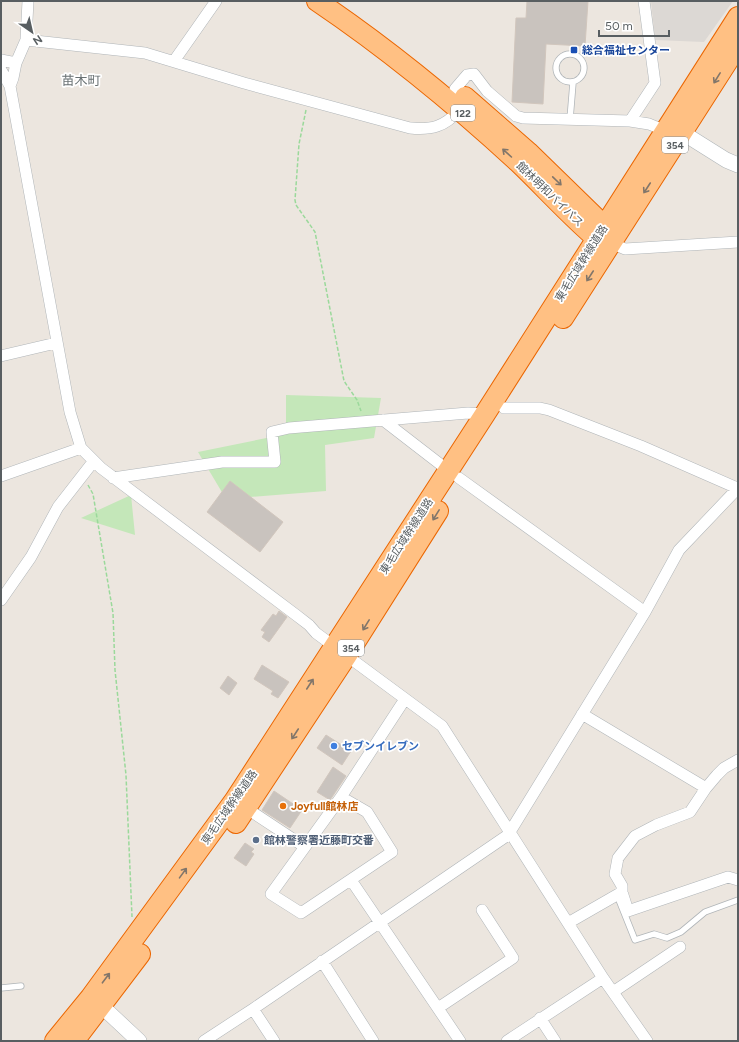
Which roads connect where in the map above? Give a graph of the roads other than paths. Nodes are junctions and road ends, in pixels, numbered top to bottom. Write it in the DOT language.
graph roads {
  1 [pos="28,1"];
  2 [pos="216,1"];
  3 [pos="317,1"];
  4 [pos="340,1"];
  5 [pos="644,1"];
  6 [pos="738,17"];
  7 [pos="26,40"];
  8 [pos="738,45"];
  9 [pos="1,60"];
  10 [pos="174,61"];
  11 [pos="16,63"];
  12 [pos="1,70"];
  13 [pos="573,83"];
  14 [pos="10,86"];
  15 [pos="455,89"];
  16 [pos="459,110"];
  17 [pos="570,119"];
  18 [pos="630,121"];
  19 [pos="674,132"];
  20 [pos="738,165"];
  21 [pos="604,236"];
  22 [pos="738,242"];
  23 [pos="56,343"];
  24 [pos="1,356"];
  25 [pos="495,411"];
  26 [pos="383,420"];
  27 [pos="81,448"];
  28 [pos="92,462"];
  29 [pos="454,475"];
  30 [pos="1,476"];
  31 [pos="113,478"];
  32 [pos="738,488"];
  33 [pos="1,600"];
  34 [pos="645,612"];
  35 [pos="340,651"];
  36 [pos="405,699"];
  37 [pos="582,714"];
  38 [pos="738,760"];
  39 [pos="706,788"];
  40 [pos="340,797"];
  41 [pos="246,808"];
  42 [pos="510,833"];
  43 [pos="305,847"];
  44 [pos="351,880"];
  45 [pos="738,880"];
  46 [pos="619,893"];
  47 [pos="738,900"];
  48 [pos="482,910"];
  49 [pos="379,921"];
  50 [pos="568,923"];
  51 [pos="680,947"];
  52 [pos="322,961"];
  53 [pos="603,978"];
  54 [pos="21,986"];
  55 [pos="1,988"];
  56 [pos="613,992"];
  57 [pos="97,1001"];
  58 [pos="438,1008"];
  59 [pos="253,1009"];
  60 [pos="540,1018"];
  61 [pos="55,1041"];
  62 [pos="74,1041"];
  63 [pos="139,1041"];
  64 [pos="204,1041"];
  65 [pos="274,1041"];
  66 [pos="373,1041"];
  67 [pos="460,1041"];
  68 [pos="507,1041"];
  69 [pos="555,1041"];
  70 [pos="647,1041"];
  1 -- 7 [label="street"];
  2 -- 10 [label="street"];
  3 -- 16 [label="highway, 館林明和バイパス / 122"];
  4 -- 15 [label="highway, 館林明和バイパス / 122"];
  5 -- 18 [label="street"];
  6 -- 19 [label="highway, 東毛広域幹線道路 / 354"];
  7 -- 10 [label="street"];
  7 -- 11 [label="street"];
  8 -- 19 [label="highway, 東毛広域幹線道路 / 354, one-way"];
  9 -- 11 [label="street"];
  10 -- 16 [label="street"];
  11 -- 14 [label="street"];
  12 -- 14 [label="street"];
  13 -- 13 [label="lane"];
  13 -- 17 [label="lane"];
  14 -- 23 [label="street"];
  15 -- 17 [label="street"];
  15 -- 21 [label="highway, 館林明和バイパス / 122, one-way"];
  21 -- 16 [label="highway, 館林明和バイパス / 122, one-way"];
  17 -- 18 [label="street"];
  18 -- 19 [label="street"];
  19 -- 20 [label="street"];
  19 -- 21 [label="highway, 東毛広域幹線道路 / 354"];
  21 -- 22 [label="street"];
  21 -- 25 [label="highway, 東毛広域幹線道路 / 354"];
  23 -- 24 [label="street"];
  23 -- 27 [label="street"];
  25 -- 26 [label="street"];
  25 -- 29 [label="highway, 東毛広域幹線道路 / 354"];
  25 -- 32 [label="street"];
  26 -- 29 [label="street"];
  26 -- 31 [label="street"];
  27 -- 28 [label="street"];
  27 -- 30 [label="street"];
  28 -- 31 [label="street"];
  28 -- 33 [label="street"];
  29 -- 34 [label="street"];
  29 -- 35 [label="highway, 東毛広域幹線道路 / 354"];
  31 -- 35 [label="street"];
  32 -- 34 [label="street"];
  34 -- 37 [label="street"];
  35 -- 36 [label="street"];
  35 -- 41 [label="highway, 東毛広域幹線道路 / 354, one-way"];
  57 -- 35 [label="highway, 東毛広域幹線道路 / 354, one-way"];
  36 -- 40 [label="street"];
  36 -- 42 [label="street"];
  37 -- 39 [label="street"];
  37 -- 42 [label="street"];
  38 -- 39 [label="street"];
  39 -- 46 [label="street"];
  40 -- 43 [label="street"];
  40 -- 44 [label="street"];
  41 -- 43 [label="street"];
  41 -- 57 [label="highway, 東毛広域幹線道路 / 354"];
  42 -- 49 [label="street"];
  42 -- 50 [label="street"];
  43 -- 44 [label="street"];
  44 -- 49 [label="street"];
  45 -- 46 [label="street"];
  46 -- 47 [label="lane"];
  46 -- 50 [label="street"];
  48 -- 58 [label="street"];
  49 -- 52 [label="street"];
  49 -- 58 [label="street"];
  50 -- 53 [label="street"];
  51 -- 56 [label="street"];
  52 -- 59 [label="street"];
  52 -- 66 [label="street"];
  53 -- 56 [label="street"];
  53 -- 60 [label="street"];
  54 -- 55 [label="lane"];
  56 -- 70 [label="street"];
  57 -- 61 [label="highway, 東毛広域幹線道路 / 354"];
  57 -- 62 [label="highway, 東毛広域幹線道路 / 354"];
  57 -- 63 [label="street"];
  58 -- 67 [label="street"];
  59 -- 64 [label="street"];
  59 -- 65 [label="street"];
  60 -- 68 [label="street"];
  60 -- 69 [label="street"];
}
